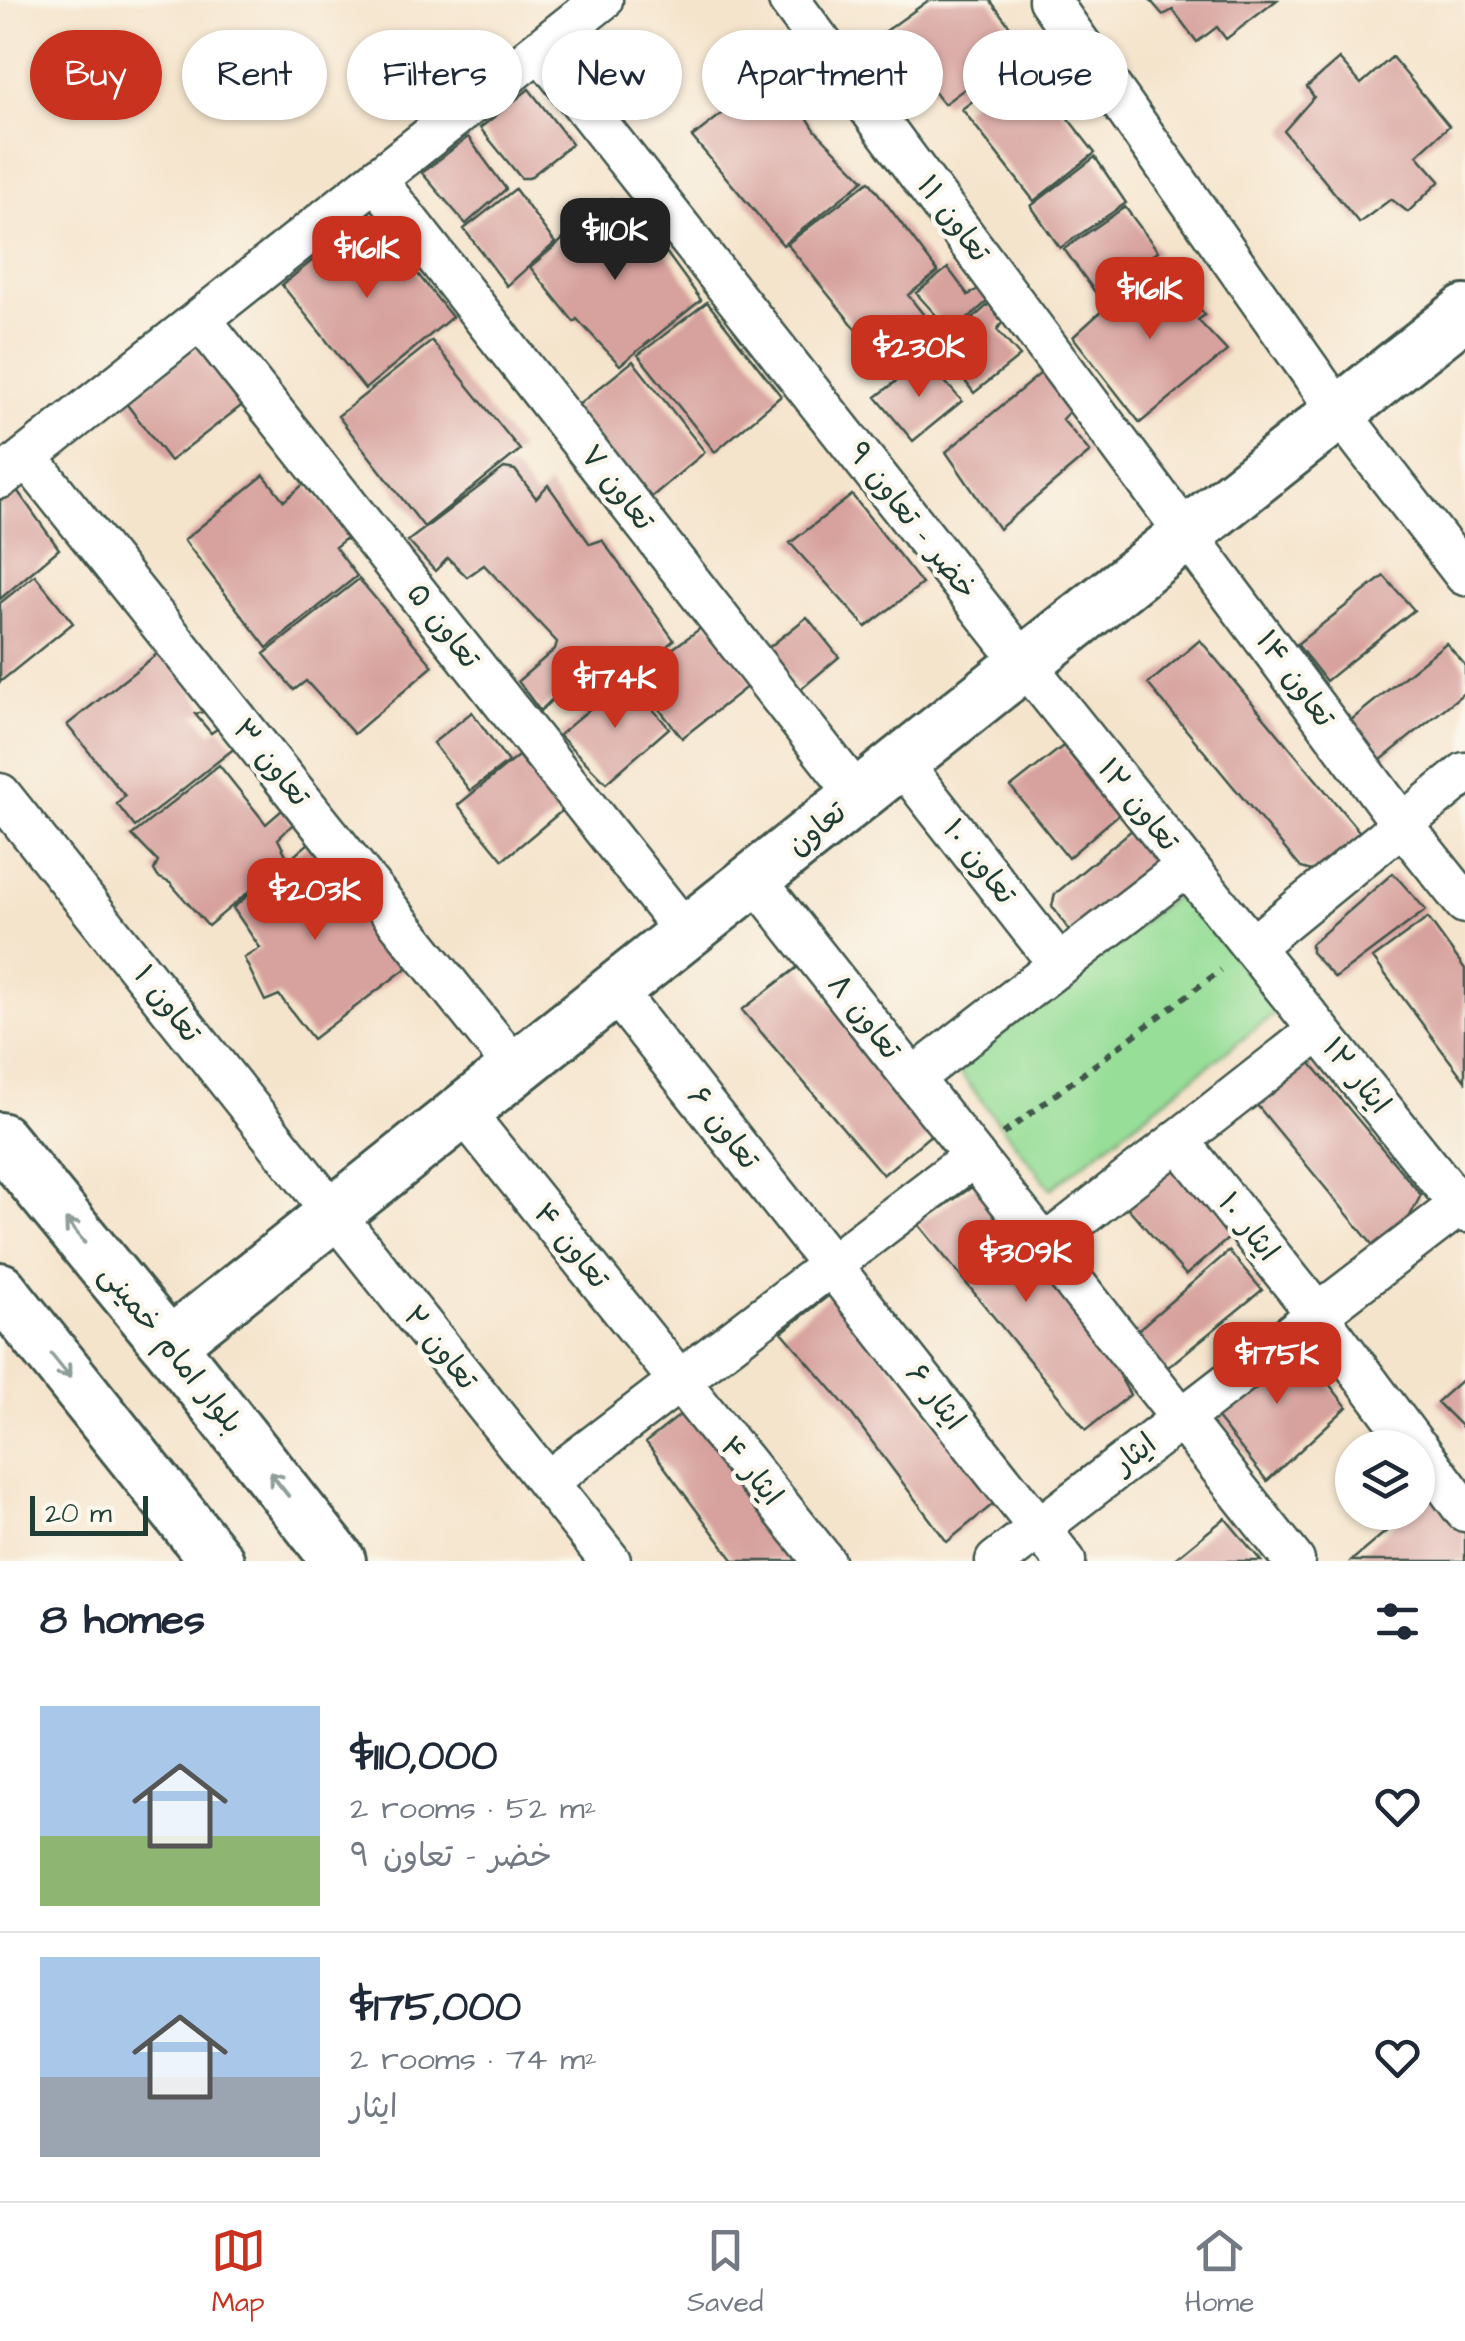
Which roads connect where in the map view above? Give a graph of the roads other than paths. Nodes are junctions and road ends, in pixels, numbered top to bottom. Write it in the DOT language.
graph roads {
  1 [pos="602,0"];
  2 [pos="790,0"];
  3 [pos="1048,0"];
  4 [pos="540,50"];
  5 [pos="376,180"];
  6 [pos="1465,312"];
  7 [pos="200,320"];
  8 [pos="1339,412"];
  9 [pos="14,468"];
  10 [pos="1188,534"];
  11 [pos="1465,575"];
  12 [pos="1025,664"];
  13 [pos="900,761"];
  14 [pos="1465,773"];
  15 [pos="0,794"];
  16 [pos="858,796"];
  17 [pos="1402,824"];
  18 [pos="1187,866"];
  19 [pos="755,879"];
  20 [pos="1465,903"];
  21 [pos="686,933"];
  22 [pos="1252,947"];
  23 [pos="1058,963"];
  24 [pos="614,990"];
  25 [pos="1319,1030"];
  26 [pos="516,1069"];
  27 [pos="913,1078"];
  28 [pos="462,1111"];
  29 [pos="0,1140"];
  30 [pos="1179,1141"];
  31 [pos="974,1156"];
  32 [pos="1463,1206"];
  33 [pos="334,1214"];
  34 [pos="1044,1245"];
  35 [pos="831,1265"];
  36 [pos="0,1289"];
  37 [pos="1317,1314"];
  38 [pos="169,1345"];
  39 [pos="679,1381"];
  40 [pos="1181,1419"];
  41 [pos="1404,1430"];
  42 [pos="1435,1472"];
  43 [pos="547,1482"];
  44 [pos="1465,1511"];
  45 [pos="1039,1528"];
  46 [pos="217,1561"];
  47 [pos="339,1561"];
  48 [pos="610,1561"];
  49 [pos="824,1561"];
  50 [pos="996,1561"];
  51 [pos="1065,1561"];
  52 [pos="1294,1561"];
  1 -- 4 [label="street"];
  2 -- 10 [label="street, تعاون ۱۱"];
  3 -- 8 [label="street"];
  4 -- 5 [label="street"];
  4 -- 12 [label="street, خضر - تعاون ۹"];
  5 -- 7 [label="street"];
  5 -- 16 [label="street, تعاون ۷"];
  6 -- 8 [label="main road, تعاون"];
  7 -- 9 [label="street"];
  7 -- 21 [label="street, تعاون ۵"];
  8 -- 10 [label="main road, تعاون"];
  8 -- 11 [label="street"];
  9 -- 26 [label="street, تعاون ۳"];
  10 -- 12 [label="main road, تعاون"];
  10 -- 17 [label="street, تعاون ۱۴"];
  12 -- 13 [label="main road, تعاون"];
  12 -- 18 [label="street, تعاون ۱۲"];
  13 -- 16 [label="main road, تعاون"];
  13 -- 23 [label="street, تعاون ۱۰"];
  14 -- 17 [label="street"];
  15 -- 33 [label="street, تعاون ۱"];
  16 -- 19 [label="main road, تعاون"];
  17 -- 20 [label="street, تعاون ۱۴"];
  17 -- 22 [label="street"];
  18 -- 22 [label="street, تعاون ۱۲"];
  18 -- 23 [label="street"];
  19 -- 21 [label="main road, تعاون"];
  19 -- 27 [label="street, تعاون ۸"];
  21 -- 24 [label="main road, تعاون"];
  22 -- 25 [label="street, ایثار ۱۲"];
  23 -- 27 [label="street"];
  24 -- 26 [label="main road, تعاون"];
  24 -- 35 [label="street, تعاون ۶"];
  25 -- 30 [label="street"];
  25 -- 32 [label="street, ایثار ۱۲"];
  26 -- 28 [label="main road, تعاون"];
  27 -- 31 [label="street, تعاون ۸"];
  28 -- 33 [label="main road, تعاون"];
  28 -- 39 [label="street, تعاون ۴"];
  38 -- 29 [label="main road, بلوار امام خمینی, one-way"];
  30 -- 34 [label="street"];
  30 -- 37 [label="street, ایثار ۱۰"];
  31 -- 34 [label="street, تعاون ۸"];
  31 -- 35 [label="street"];
  32 -- 37 [label="street, ایثار"];
  33 -- 38 [label="main road, تعاون"];
  33 -- 43 [label="street, تعاون ۲"];
  34 -- 40 [label="street, تعاون ۸"];
  35 -- 39 [label="street"];
  35 -- 45 [label="street, ایثار ۶"];
  36 -- 46 [label="main road, one-way"];
  37 -- 40 [label="street, ایثار"];
  37 -- 41 [label="street, ایثار ۱۰"];
  47 -- 38 [label="main road, بلوار امام خمینی, one-way"];
  39 -- 43 [label="street"];
  39 -- 49 [label="street, ایثار ۴"];
  40 -- 45 [label="street, ایثار"];
  40 -- 52 [label="street, تعاون ۸"];
  42 -- 44 [label="street, ایثار ۱۰"];
  43 -- 48 [label="street, تعاون ۲"];
  45 -- 50 [label="street, ایثار"];
  45 -- 51 [label="street, ایثار ۶"];
}
